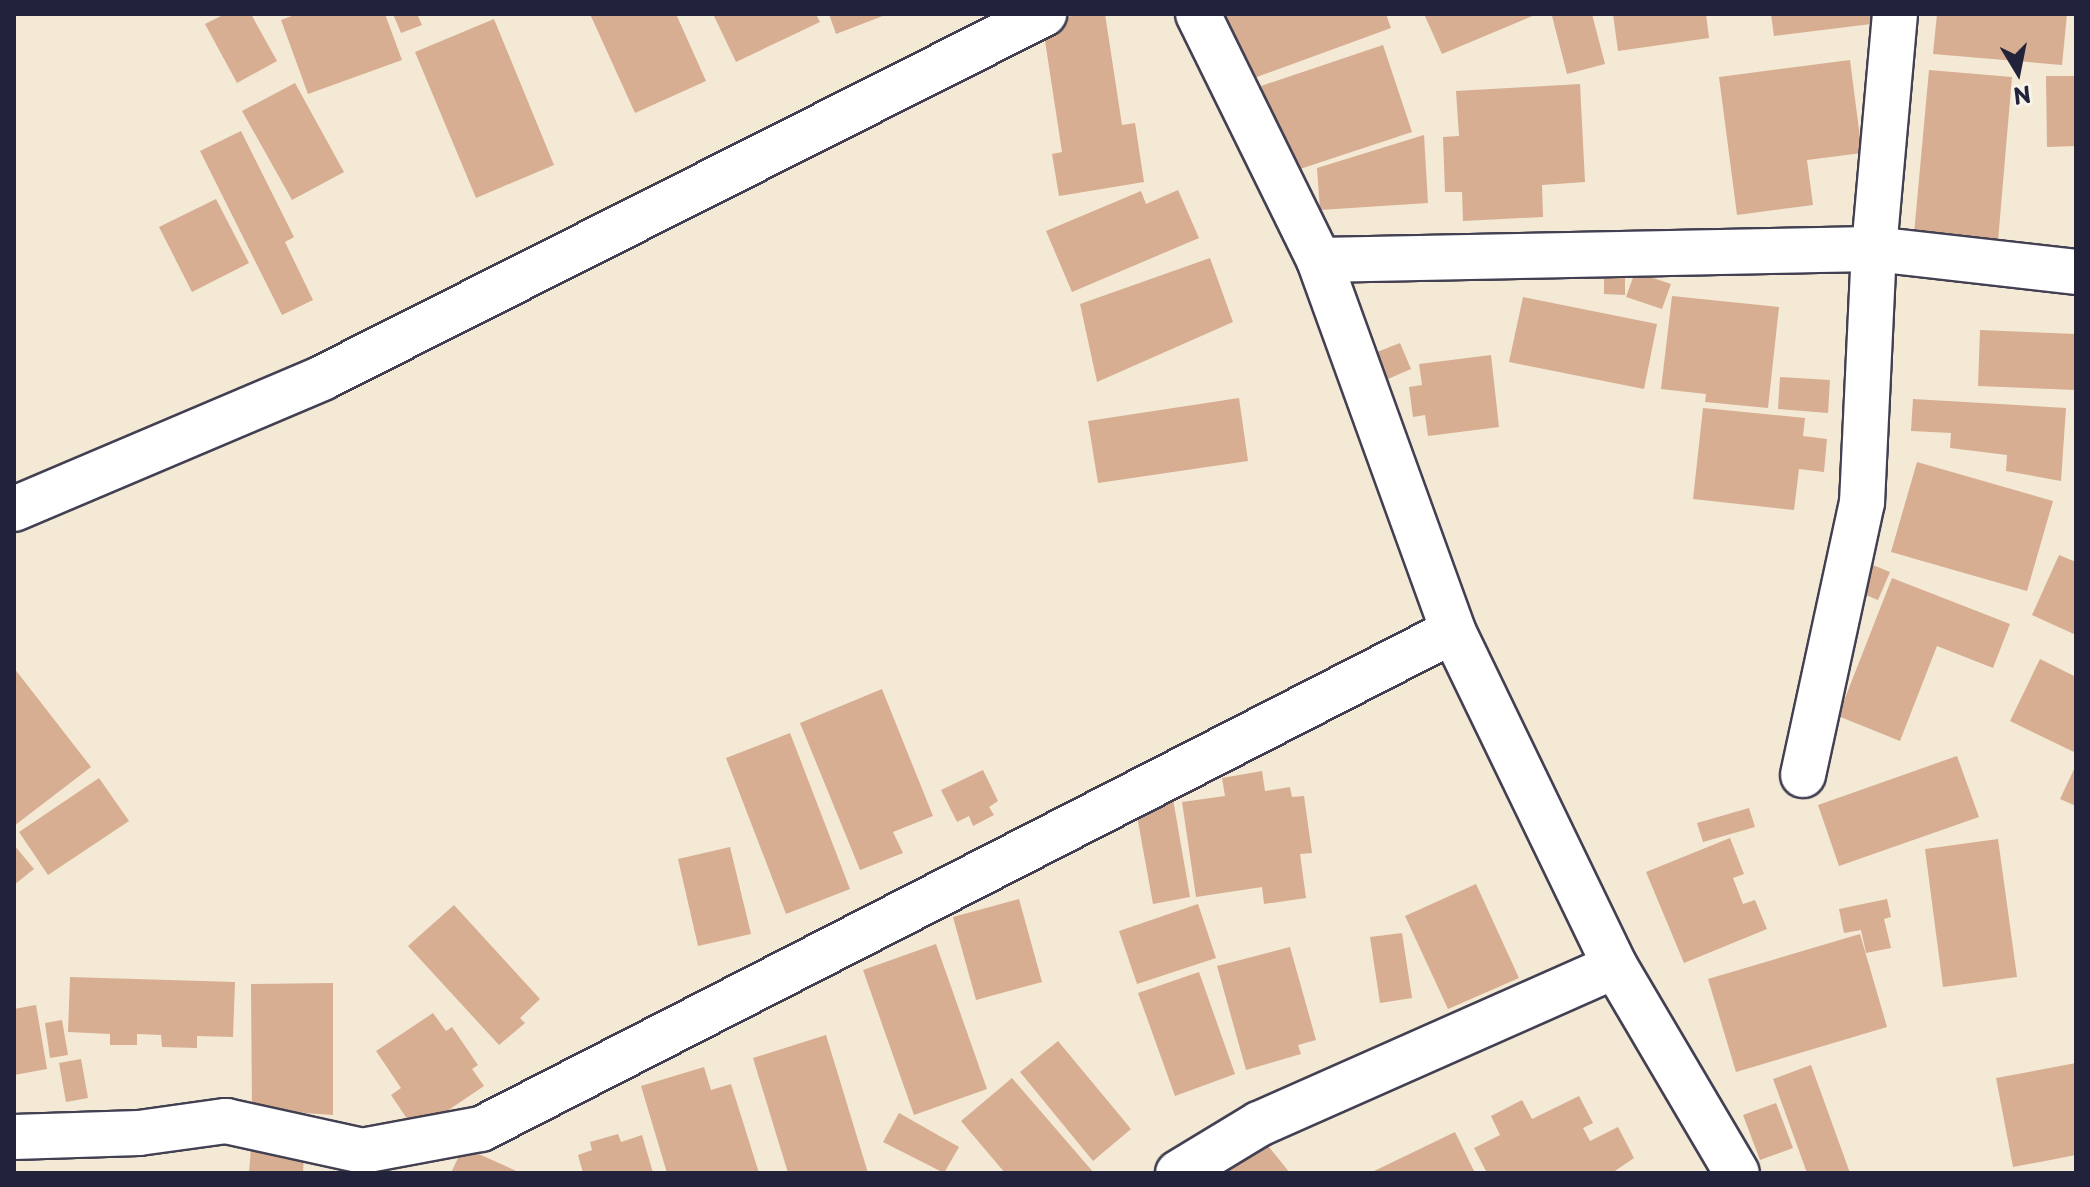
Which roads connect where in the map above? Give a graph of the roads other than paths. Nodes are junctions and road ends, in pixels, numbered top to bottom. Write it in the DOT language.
graph roads {
  1 [pos="1044,14"];
  2 [pos="1198,14"];
  3 [pos="1895,14"];
  4 [pos="1874,249"];
  5 [pos="1319,260"];
  6 [pos="2076,272"];
  7 [pos="14,509"];
  8 [pos="1453,631"];
  9 [pos="1803,775"];
  10 [pos="1615,966"];
  11 [pos="14,1137"];
  12 [pos="1178,1173"];
  13 [pos="1737,1173"];
  1 -- 7 [label="street"];
  2 -- 5 [label="street"];
  3 -- 4 [label="street"];
  4 -- 5 [label="street"];
  4 -- 6 [label="street"];
  4 -- 9 [label="street"];
  5 -- 8 [label="street"];
  8 -- 10 [label="street"];
  8 -- 11 [label="street"];
  10 -- 12 [label="street"];
  10 -- 13 [label="street"];
}
